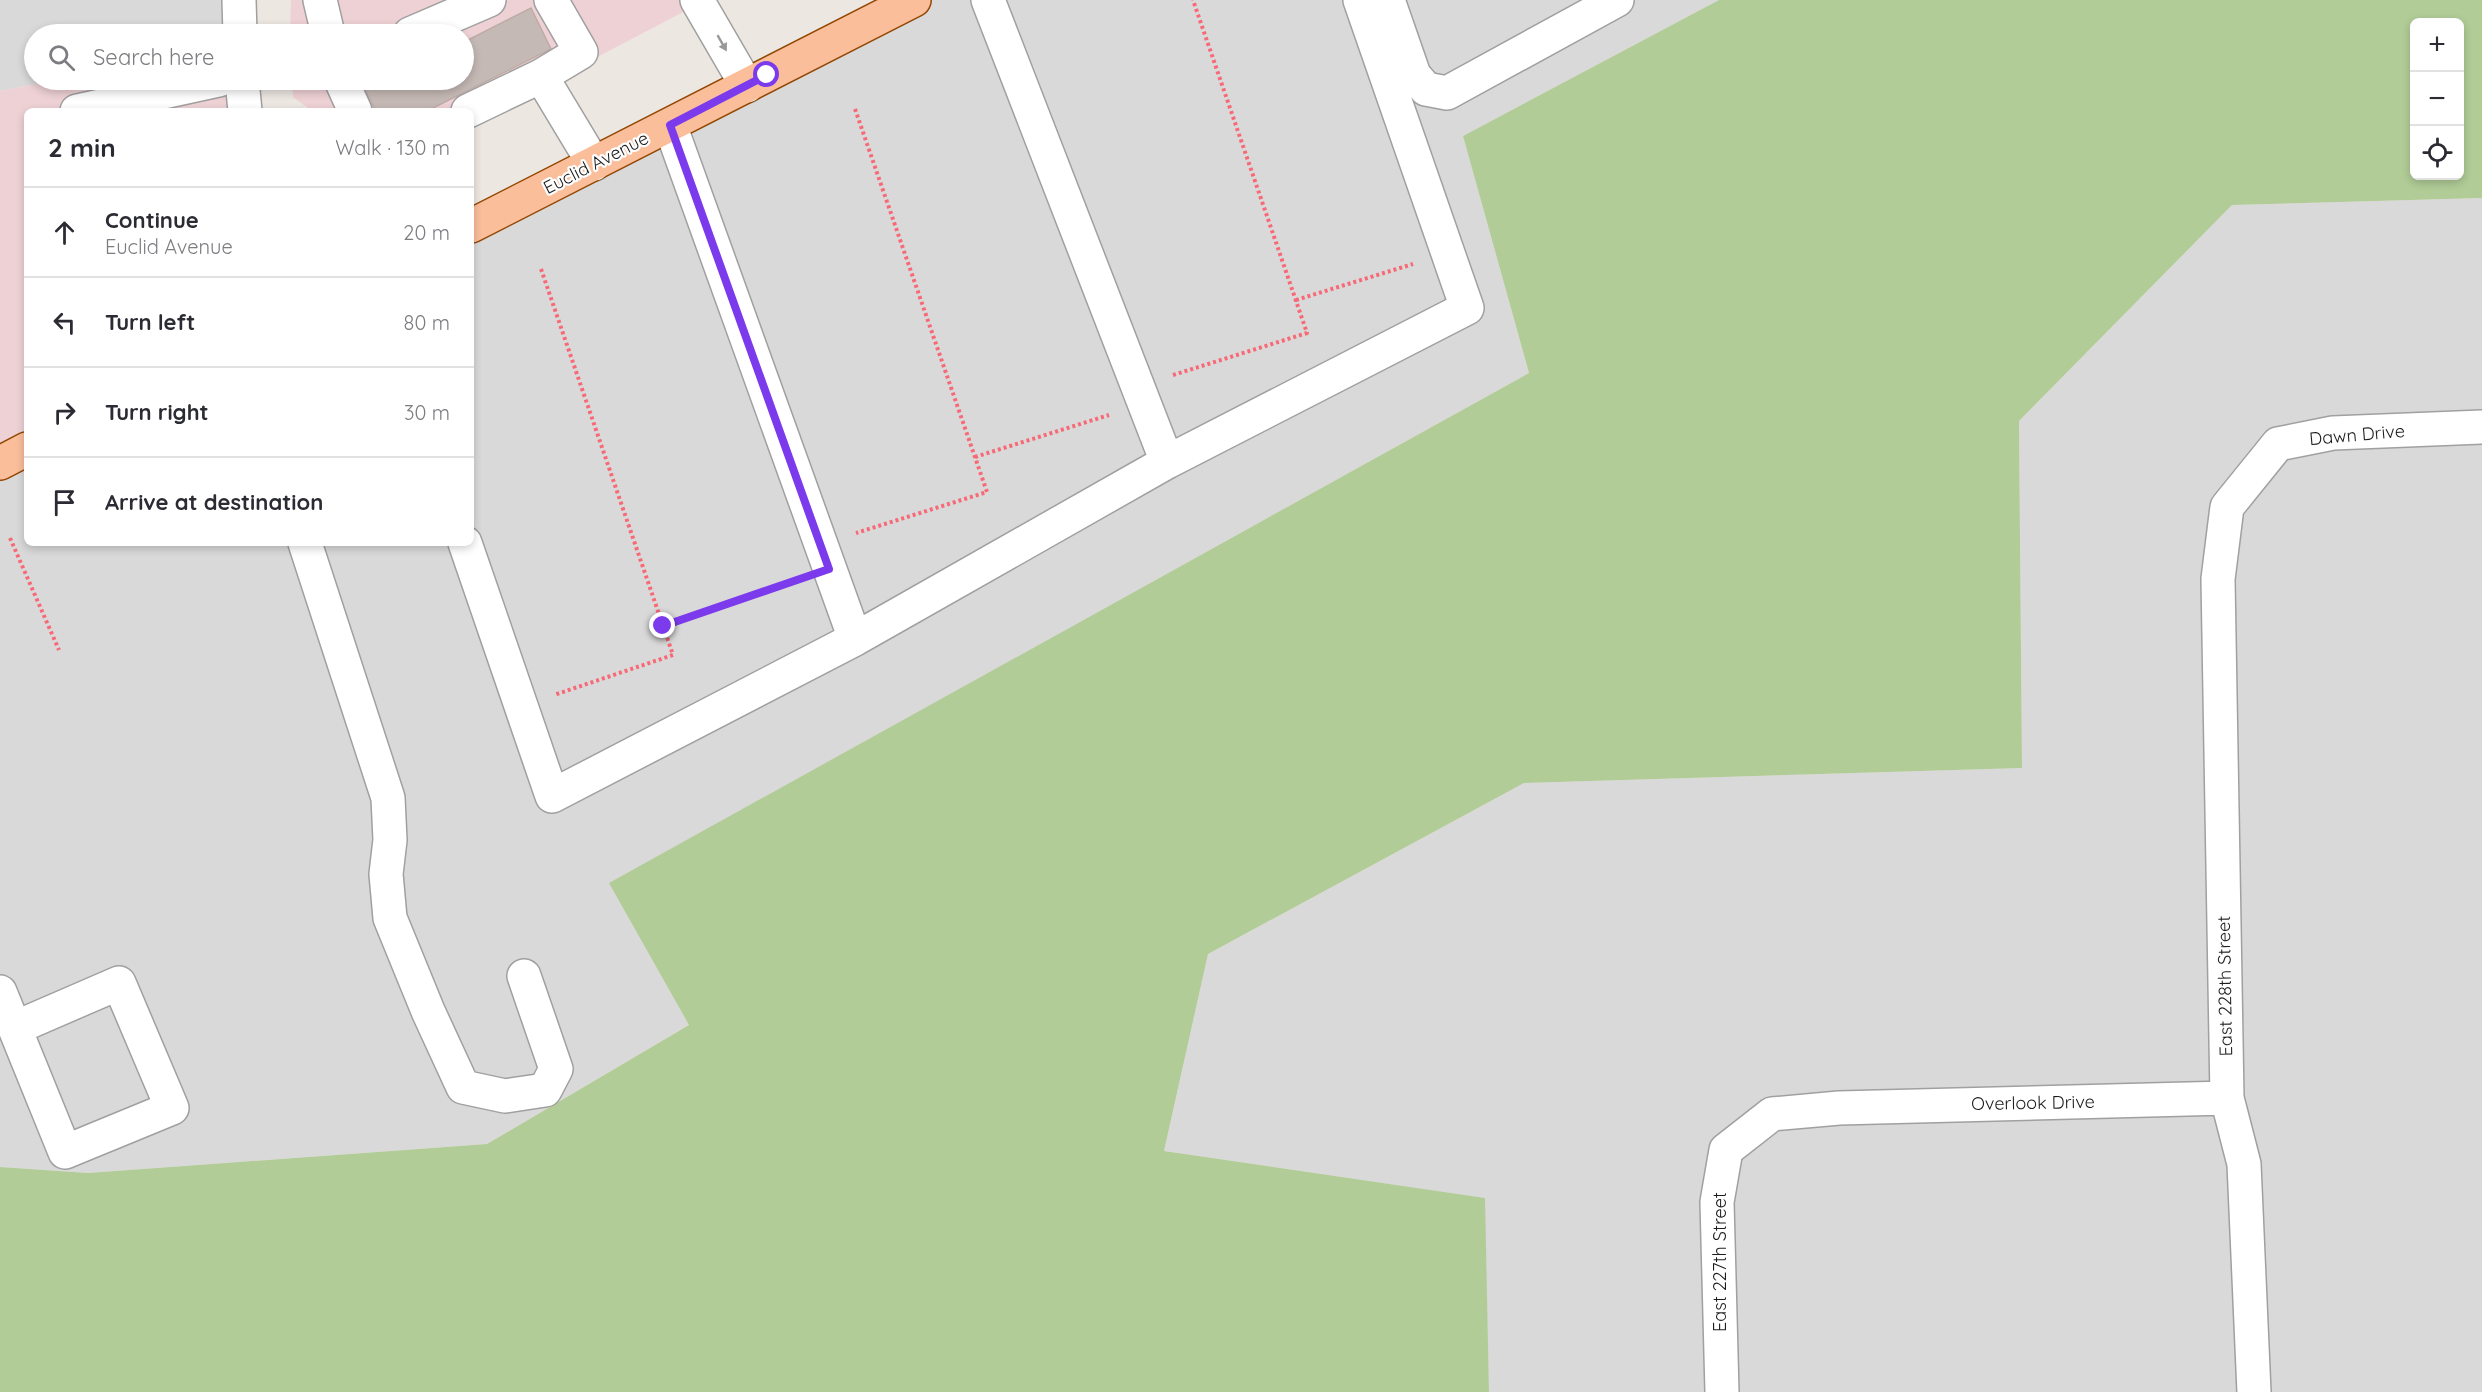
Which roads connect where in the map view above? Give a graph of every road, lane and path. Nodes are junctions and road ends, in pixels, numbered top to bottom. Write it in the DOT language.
graph roads {
  1 [pos="239,0"];
  2 [pos="320,0"];
  3 [pos="489,0"];
  4 [pos="551,0"];
  5 [pos="697,0"];
  6 [pos="988,0"];
  7 [pos="1193,0"];
  8 [pos="1360,0"];
  9 [pos="1388,0"];
  10 [pos="1617,0"];
  11 [pos="910,1"];
  12 [pos="240,24"];
  13 [pos="326,24"];
  14 [pos="433,24"];
  15 [pos="541,76"];
  16 [pos="747,86"];
  17 [pos="173,90"];
  18 [pos="243,90"];
  19 [pos="346,90"];
  20 [pos="91,108"];
  21 [pos="245,108"];
  22 [pos="354,108"];
  23 [pos="474,108"];
  24 [pos="855,110"];
  25 [pos="670,125"];
  26 [pos="594,164"];
  27 [pos="474,224"];
  28 [pos="1447,253"];
  29 [pos="541,269"];
  30 [pos="1296,300"];
  31 [pos="1141,395"];
  32 [pos="2482,427"];
  33 [pos="24,451"];
  34 [pos="975,457"];
  35 [pos="1167,462"];
  36 [pos="0,463"];
  37 [pos="10,538"];
  38 [pos="306,546"];
  39 [pos="466,546"];
  40 [pos="825,556"];
  41 [pos="2218,579"];
  42 [pos="663,626"];
  43 [pos="855,639"];
  44 [pos="59,650"];
  45 [pos="521,706"];
  46 [pos="524,976"];
  47 [pos="0,992"];
  48 [pos="15,1028"];
  49 [pos="2227,1098"];
  50 [pos="1839,1108"];
  51 [pos="1722,1392"];
  52 [pos="2254,1392"];
  1 -- 12 [label="street"];
  2 -- 13 [label="street"];
  3 -- 14 [label="street"];
  4 -- 15 [label="street"];
  5 -- 16 [label="street, one-way"];
  6 -- 31 [label="street"];
  7 -- 30 [label="path"];
  8 -- 28 [label="street"];
  9 -- 10 [label="street"];
  11 -- 16 [label="main road, Euclid Avenue"];
  15 -- 23 [label="street"];
  15 -- 26 [label="street"];
  16 -- 25 [label="main road, Euclid Avenue"];
  17 -- 20 [label="street"];
  18 -- 21 [label="street"];
  19 -- 22 [label="street"];
  24 -- 34 [label="path"];
  25 -- 26 [label="main road, Euclid Avenue"];
  25 -- 40 [label="street"];
  26 -- 27 [label="main road, Euclid Avenue"];
  28 -- 30 [label="path"];
  28 -- 35 [label="street"];
  29 -- 42 [label="path"];
  30 -- 31 [label="path"];
  31 -- 34 [label="path"];
  31 -- 35 [label="street"];
  32 -- 41 [label="street, Dawn Drive"];
  33 -- 36 [label="main road"];
  34 -- 40 [label="path"];
  35 -- 43 [label="street"];
  37 -- 44 [label="path"];
  38 -- 46 [label="street"];
  39 -- 45 [label="street"];
  40 -- 42 [label="path"];
  40 -- 43 [label="street"];
  41 -- 49 [label="street, East 228th Street"];
  42 -- 45 [label="path"];
  43 -- 45 [label="street"];
  47 -- 48 [label="street"];
  48 -- 48 [label="street"];
  49 -- 50 [label="street, Overlook Drive"];
  49 -- 52 [label="street, East 228th Street"];
  50 -- 51 [label="street, East 227th Street"];
}
